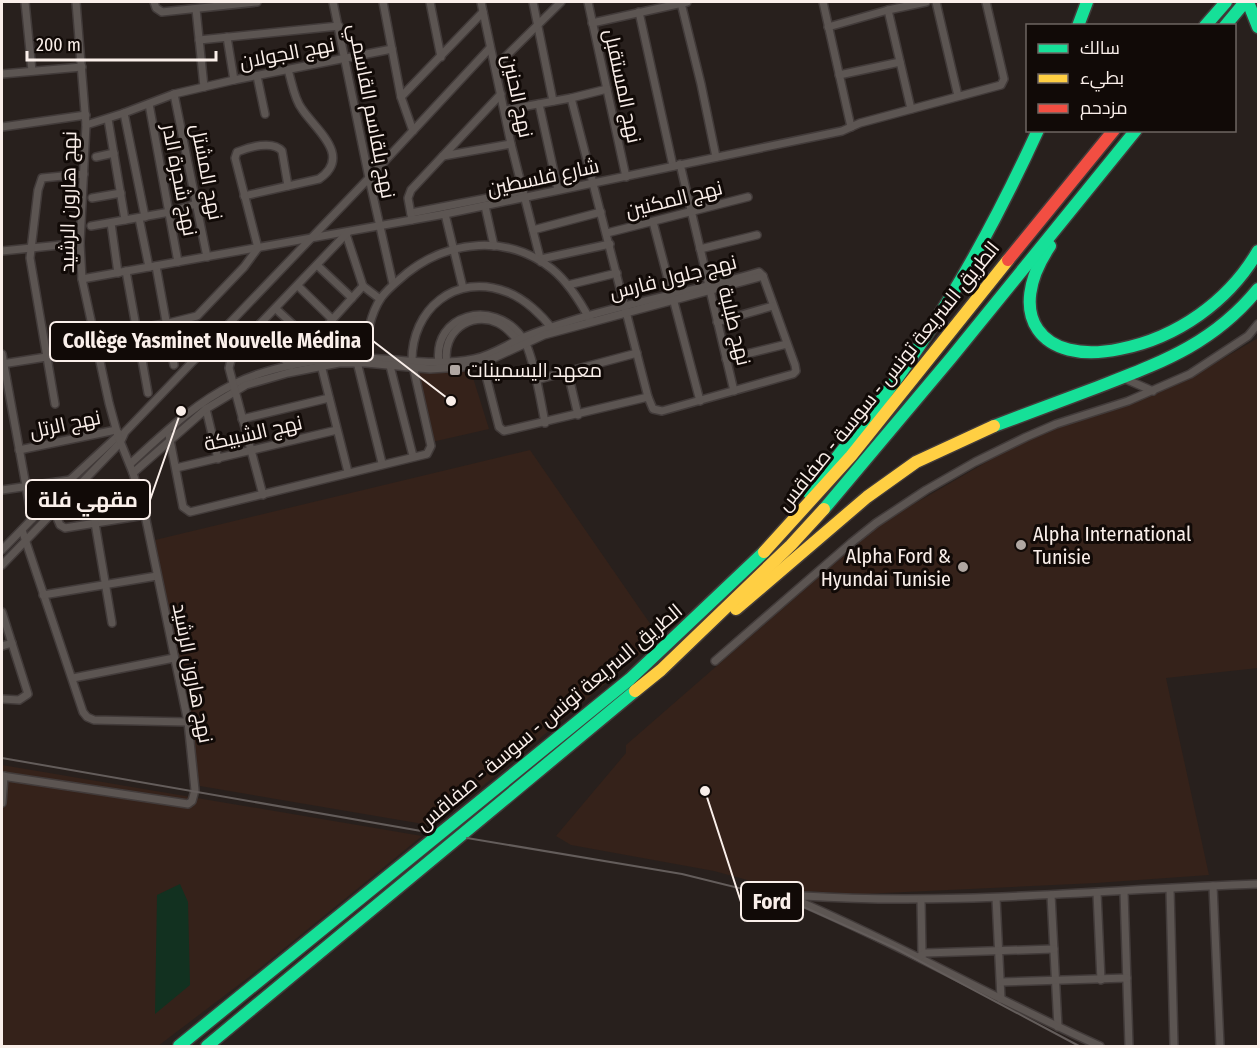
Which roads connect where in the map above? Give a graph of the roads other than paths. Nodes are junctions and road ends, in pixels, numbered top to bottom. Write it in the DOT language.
graph roads {
  1 [pos="26,2"];
  2 [pos="76,2"];
  3 [pos="258,2"];
  4 [pos="333,2"];
  5 [pos="383,2"];
  6 [pos="430,2"];
  7 [pos="481,2"];
  8 [pos="533,2"];
  9 [pos="561,2"];
  10 [pos="588,2"];
  11 [pos="684,2"];
  12 [pos="823,2"];
  13 [pos="926,2"];
  14 [pos="936,2"];
  15 [pos="986,2"];
  16 [pos="1087,2"];
  17 [pos="1226,2"];
  18 [pos="1246,2"];
  19 [pos="229,3"];
  20 [pos="155,5"];
  21 [pos="196,9"];
  22 [pos="888,10"];
  23 [pos="483,12"];
  24 [pos="639,12"];
  25 [pos="592,22"];
  26 [pos="1079,24"];
  27 [pos="1207,24"];
  28 [pos="1227,24"];
  29 [pos="1257,24"];
  30 [pos="538,25"];
  31 [pos="339,26"];
  32 [pos="828,27"];
  33 [pos="227,37"];
  34 [pos="199,40"];
  35 [pos="490,48"];
  36 [pos="392,49"];
  37 [pos="441,57"];
  38 [pos="345,58"];
  39 [pos="900,62"];
  40 [pos="496,66"];
  41 [pos="82,67"];
  42 [pos="288,70"];
  43 [pos="33,71"];
  44 [pos="2,74"];
  45 [pos="839,75"];
  46 [pos="257,76"];
  47 [pos="234,80"];
  48 [pos="204,87"];
  49 [pos="607,89"];
  50 [pos="174,94"];
  51 [pos="501,94"];
  52 [pos="958,96"];
  53 [pos="401,97"];
  54 [pos="572,98"];
  55 [pos="553,101"];
  56 [pos="149,104"];
  57 [pos="539,104"];
  58 [pos="911,109"];
  59 [pos="505,110"];
  60 [pos="124,114"];
  61 [pos="265,114"];
  62 [pos="86,115"];
  63 [pos="108,118"];
  64 [pos="86,125"];
  65 [pos="2,127"];
  66 [pos="851,127"];
  67 [pos="413,131"];
  68 [pos="1037,132"];
  69 [pos="1112,132"];
  70 [pos="1134,132"];
  71 [pos="511,144"];
  72 [pos="114,153"];
  73 [pos="443,156"];
  74 [pos="96,157"];
  75 [pos="716,158"];
  76 [pos="676,165"];
  77 [pos="84,174"];
  78 [pos="626,177"];
  79 [pos="369,178"];
  80 [pos="593,183"];
  81 [pos="288,186"];
  82 [pos="558,190"];
  83 [pos="121,193"];
  84 [pos="524,194"];
  85 [pos="1082,195"];
  86 [pos="244,196"];
  87 [pos="748,197"];
  88 [pos="92,198"];
  89 [pos="196,204"];
  90 [pos="485,206"];
  91 [pos="170,212"];
  92 [pos="602,212"];
  93 [pos="692,213"];
  94 [pos="445,214"];
  95 [pos="412,216"];
  96 [pos="142,217"];
  97 [pos="125,220"];
  98 [pos="653,222"];
  99 [pos="111,223"];
  100 [pos="92,225"];
  101 [pos="379,226"];
  102 [pos="533,230"];
  103 [pos="347,233"];
  104 [pos="607,233"];
  105 [pos="757,235"];
  106 [pos="309,239"];
  107 [pos="80,243"];
  108 [pos="610,244"];
  109 [pos="494,246"];
  110 [pos="31,248"];
  111 [pos="258,248"];
  112 [pos="453,248"];
  113 [pos="700,249"];
  114 [pos="1258,251"];
  115 [pos="2,252"];
  116 [pos="207,257"];
  117 [pos="541,260"];
  118 [pos="178,262"];
  119 [pos="153,266"];
  120 [pos="318,266"];
  121 [pos="122,272"];
  122 [pos="617,273"];
  123 [pos="82,279"];
  124 [pos="393,284"];
  125 [pos="568,285"];
  126 [pos="298,286"];
  127 [pos="363,286"];
  128 [pos="463,288"];
  129 [pos="708,288"];
  130 [pos="1258,289"];
  131 [pos="352,298"];
  132 [pos="673,298"];
  133 [pos="380,299"];
  134 [pos="773,306"];
  135 [pos="276,309"];
  136 [pos="627,310"];
  137 [pos="332,319"];
  138 [pos="590,319"];
  139 [pos="717,322"];
  140 [pos="165,324"];
  141 [pos="1258,324"];
  142 [pos="136,329"];
  143 [pos="254,330"];
  144 [pos="552,330"];
  145 [pos="1258,333"];
  146 [pos="94,335"];
  147 [pos="1248,336"];
  148 [pos="312,342"];
  149 [pos="523,343"];
  150 [pos="787,344"];
  151 [pos="97,349"];
  152 [pos="637,353"];
  153 [pos="2,354"];
  154 [pos="47,358"];
  155 [pos="726,359"];
  156 [pos="366,360"];
  157 [pos="482,360"];
  158 [pos="357,362"];
  159 [pos="320,363"];
  160 [pos="443,363"];
  161 [pos="3,364"];
  162 [pos="174,365"];
  163 [pos="290,365"];
  164 [pos="412,365"];
  165 [pos="390,366"];
  166 [pos="567,373"];
  167 [pos="1123,378"];
  168 [pos="536,380"];
  169 [pos="234,387"];
  170 [pos="1153,390"];
  171 [pos="734,391"];
  172 [pos="148,393"];
  173 [pos="648,397"];
  174 [pos="329,398"];
  175 [pos="700,400"];
  176 [pos="55,404"];
  177 [pos="206,409"];
  178 [pos="578,415"];
  179 [pos="242,419"];
  180 [pos="545,423"];
  181 [pos="168,430"];
  182 [pos="337,430"];
  183 [pos="118,436"];
  184 [pos="170,439"];
  185 [pos="20,450"];
  186 [pos="251,452"];
  187 [pos="413,456"];
  188 [pos="219,459"];
  189 [pos="382,463"];
  190 [pos="130,464"];
  191 [pos="176,468"];
  192 [pos="348,472"];
  193 [pos="133,473"];
  194 [pos="70,480"];
  195 [pos="25,487"];
  196 [pos="2,490"];
  197 [pos="263,495"];
  198 [pos="50,501"];
  199 [pos="53,510"];
  200 [pos="145,515"];
  201 [pos="32,519"];
  202 [pos="95,523"];
  203 [pos="21,530"];
  204 [pos="777,539"];
  205 [pos="26,541"];
  206 [pos="2,550"];
  207 [pos="2,565"];
  208 [pos="157,576"];
  209 [pos="105,585"];
  210 [pos="43,595"];
  211 [pos="2,612"];
  212 [pos="112,623"];
  213 [pos="12,643"];
  214 [pos="2,646"];
  215 [pos="174,658"];
  216 [pos="715,661"];
  217 [pos="73,678"];
  218 [pos="2,699"];
  219 [pos="188,722"];
  220 [pos="3,776"];
  221 [pos="2,803"];
  222 [pos="1258,884"];
  223 [pos="1213,886"];
  224 [pos="1170,889"];
  225 [pos="394,890"];
  226 [pos="1124,892"];
  227 [pos="1096,893"];
  228 [pos="1051,895"];
  229 [pos="996,898"];
  230 [pos="921,900"];
  231 [pos="1054,949"];
  232 [pos="998,952"];
  233 [pos="921,955"];
  234 [pos="1127,978"];
  235 [pos="1101,980"];
  236 [pos="1055,981"];
  237 [pos="1001,982"];
  238 [pos="1001,999"];
  239 [pos="1058,1027"];
  240 [pos="179,1047"];
  241 [pos="207,1047"];
  242 [pos="1100,1047"];
  243 [pos="1129,1047"];
  244 [pos="1174,1047"];
  245 [pos="1220,1047"];
  1 -- 43 [label="street"];
  2 -- 41 [label="street, نهج هارون الرشيد"];
  3 -- 19 [label="street"];
  4 -- 31 [label="street, نهج بلقاسم القاسمي"];
  5 -- 36 [label="street"];
  6 -- 37 [label="street"];
  7 -- 23 [label="street, نهج الحنين"];
  8 -- 30 [label="street"];
  9 -- 30 [label="street"];
  10 -- 25 [label="street, نهج المستقبل"];
  11 -- 24 [label="street"];
  11 -- 75 [label="street"];
  12 -- 32 [label="street"];
  13 -- 22 [label="street"];
  14 -- 52 [label="street"];
  15 -- 52 [label="street, شارع فلسطين"];
  16 -- 26 [label="highway"];
  17 -- 27 [label="highway"];
  18 -- 28 [label="highway"];
  18 -- 29 [label="highway"];
  19 -- 21 [label="street"];
  20 -- 21 [label="street"];
  21 -- 34 [label="street"];
  22 -- 32 [label="street"];
  22 -- 39 [label="street"];
  23 -- 35 [label="street, نهج الحنين"];
  23 -- 37 [label="street"];
  24 -- 25 [label="street"];
  24 -- 76 [label="street, نهج طبلبة"];
  25 -- 49 [label="street, نهج المستقبل"];
  30 -- 40 [label="street"];
  30 -- 55 [label="street"];
  31 -- 33 [label="street"];
  31 -- 38 [label="street, نهج بلقاسم القاسمي"];
  32 -- 45 [label="street"];
  33 -- 34 [label="street"];
  33 -- 47 [label="street"];
  34 -- 48 [label="street"];
  35 -- 40 [label="street, نهج الحنين"];
  35 -- 67 [label="street"];
  36 -- 38 [label="street, نهج الجولان"];
  36 -- 53 [label="street"];
  37 -- 53 [label="street"];
  38 -- 42 [label="street, نهج الجولان"];
  38 -- 79 [label="street, نهج بلقاسم القاسمي"];
  39 -- 45 [label="street"];
  39 -- 58 [label="street"];
  40 -- 51 [label="street, نهج الحنين"];
  41 -- 43 [label="street"];
  41 -- 62 [label="street, نهج هارون الرشيد"];
  42 -- 46 [label="street, نهج الجولان"];
  42 -- 81 [label="street"];
  43 -- 44 [label="street"];
  45 -- 66 [label="street"];
  46 -- 47 [label="street, نهج الجولان"];
  46 -- 61 [label="street"];
  47 -- 48 [label="street, نهج الجولان"];
  48 -- 50 [label="street, نهج الجولان"];
  49 -- 54 [label="street"];
  49 -- 78 [label="street, نهج المستقبل"];
  50 -- 56 [label="street, نهج الجولان"];
  50 -- 89 [label="street, نهج المشتل"];
  51 -- 59 [label="street, نهج الحنين"];
  51 -- 73 [label="street"];
  52 -- 58 [label="street, شارع فلسطين"];
  53 -- 67 [label="street"];
  54 -- 55 [label="street"];
  54 -- 80 [label="street"];
  55 -- 57 [label="street"];
  56 -- 60 [label="street, نهج الجولان"];
  56 -- 91 [label="street, نهج شجرة الدر"];
  57 -- 59 [label="street"];
  57 -- 82 [label="street"];
  58 -- 66 [label="street, شارع فلسطين"];
  59 -- 71 [label="street, نهج الحنين"];
  60 -- 63 [label="street, نهج الجولان"];
  60 -- 96 [label="street"];
  62 -- 64 [label="street, نهج هارون الرشيد"];
  62 -- 65 [label="street"];
  63 -- 64 [label="street, نهج الجولان"];
  63 -- 72 [label="street"];
  64 -- 77 [label="street, نهج هارون الرشيد"];
  66 -- 75 [label="street, شارع فلسطين"];
  67 -- 79 [label="street"];
  68 -- 204 [label="highway"];
  69 -- 204 [label="highway, الطريق السريعة تونس - سوسة - صفاقس"];
  70 -- 85 [label="highway, الطريق السريعة تونس - سوسة - صفاقس"];
  71 -- 73 [label="street"];
  71 -- 84 [label="street, نهج الحنين"];
  72 -- 74 [label="street"];
  72 -- 83 [label="street"];
  73 -- 95 [label="street"];
  75 -- 76 [label="street, شارع فلسطين"];
  76 -- 78 [label="street, شارع فلسطين"];
  76 -- 93 [label="street, نهج طبلبة"];
  77 -- 107 [label="street, نهج هارون الرشيد"];
  77 -- 110 [label="street"];
  78 -- 80 [label="street, شارع فلسطين"];
  79 -- 101 [label="street, نهج بلقاسم القاسمي"];
  79 -- 106 [label="street"];
  80 -- 82 [label="street, شارع فلسطين"];
  80 -- 92 [label="street"];
  81 -- 86 [label="street"];
  81 -- 86 [label="street"];
  82 -- 84 [label="street, شارع فلسطين"];
  83 -- 88 [label="street"];
  83 -- 97 [label="street"];
  84 -- 90 [label="street, شارع فلسطين"];
  84 -- 95 [label="street"];
  84 -- 102 [label="street, نهج الحنين"];
  85 -- 114 [label="highway"];
  85 -- 225 [label="highway, الطريق السريعة تونس - سوسة - صفاقس"];
  86 -- 111 [label="street"];
  87 -- 93 [label="street, نهج المكنين"];
  89 -- 91 [label="street"];
  89 -- 116 [label="street, نهج المشتل"];
  90 -- 94 [label="street, شارع فلسطين"];
  90 -- 109 [label="street"];
  91 -- 96 [label="street"];
  91 -- 118 [label="street, نهج شجرة الدر"];
  92 -- 102 [label="street"];
  92 -- 104 [label="street"];
  93 -- 98 [label="street, نهج المكنين"];
  93 -- 113 [label="street, نهج طبلبة"];
  94 -- 95 [label="street, شارع فلسطين"];
  94 -- 112 [label="street"];
  95 -- 101 [label="street, شارع فلسطين"];
  96 -- 97 [label="street"];
  96 -- 119 [label="street"];
  97 -- 99 [label="street"];
  98 -- 104 [label="street, نهج المكنين"];
  98 -- 132 [label="street"];
  99 -- 100 [label="street"];
  99 -- 121 [label="street"];
  101 -- 103 [label="street, شارع فلسطين"];
  101 -- 124 [label="street, نهج بلقاسم القاسمي"];
  102 -- 117 [label="street, نهج الحنين"];
  103 -- 106 [label="street, شارع فلسطين"];
  103 -- 120 [label="street"];
  103 -- 127 [label="street"];
  104 -- 108 [label="street"];
  105 -- 113 [label="street"];
  106 -- 111 [label="street, شارع فلسطين"];
  106 -- 183 [label="street"];
  107 -- 110 [label="street"];
  107 -- 123 [label="street, نهج هارون الرشيد"];
  108 -- 117 [label="street"];
  108 -- 122 [label="street"];
  109 -- 112 [label="street"];
  109 -- 117 [label="street"];
  110 -- 115 [label="street"];
  110 -- 154 [label="street"];
  111 -- 116 [label="street, شارع فلسطين"];
  111 -- 140 [label="street"];
  112 -- 124 [label="street"];
  112 -- 128 [label="street"];
  113 -- 129 [label="street, نهج طبلبة"];
  116 -- 118 [label="street, شارع فلسطين"];
  117 -- 125 [label="street"];
  118 -- 119 [label="street, شارع فلسطين"];
  119 -- 121 [label="street, شارع فلسطين"];
  119 -- 140 [label="street"];
  120 -- 126 [label="street"];
  120 -- 131 [label="street"];
  121 -- 123 [label="street, شارع فلسطين"];
  121 -- 142 [label="street"];
  122 -- 125 [label="street"];
  122 -- 136 [label="street"];
  123 -- 146 [label="street, نهج هارون الرشيد"];
  124 -- 133 [label="street"];
  125 -- 138 [label="street"];
  126 -- 135 [label="street"];
  126 -- 137 [label="street"];
  127 -- 131 [label="street"];
  127 -- 133 [label="street"];
  128 -- 144 [label="street"];
  128 -- 164 [label="street"];
  129 -- 132 [label="street, نهج جلول فارس"];
  129 -- 134 [label="street, نهج جلول فارس"];
  129 -- 139 [label="street, نهج طبلبة"];
  130 -- 167 [label="highway"];
  131 -- 137 [label="street"];
  132 -- 136 [label="street, نهج جلول فارس"];
  132 -- 175 [label="street"];
  133 -- 156 [label="street"];
  134 -- 139 [label="street"];
  134 -- 150 [label="street"];
  135 -- 143 [label="street"];
  135 -- 148 [label="street"];
  136 -- 138 [label="street, نهج جلول فارس"];
  136 -- 152 [label="street"];
  137 -- 148 [label="street"];
  138 -- 144 [label="street, نهج جلول فارس"];
  139 -- 155 [label="street, نهج طبلبة"];
  140 -- 142 [label="street"];
  140 -- 162 [label="street"];
  141 -- 147 [label="street"];
  142 -- 146 [label="street"];
  142 -- 172 [label="street"];
  143 -- 163 [label="street"];
  143 -- 169 [label="street"];
  144 -- 149 [label="street, نهج جلول فارس"];
  145 -- 147 [label="street"];
  146 -- 151 [label="street, نهج هارون الرشيد"];
  147 -- 170 [label="street"];
  148 -- 159 [label="street"];
  148 -- 163 [label="street"];
  149 -- 157 [label="street, نهج جلول فارس"];
  149 -- 160 [label="street"];
  149 -- 168 [label="street"];
  150 -- 155 [label="street"];
  150 -- 171 [label="street"];
  151 -- 154 [label="street"];
  151 -- 183 [label="street, نهج هارون الرشيد"];
  152 -- 166 [label="street"];
  152 -- 173 [label="street"];
  153 -- 161 [label="street"];
  154 -- 161 [label="street"];
  154 -- 176 [label="street"];
  155 -- 171 [label="street, نهج طبلبة"];
  156 -- 158 [label="street, نهج جلول فارس"];
  156 -- 159 [label="street, نهج جلول فارس"];
  156 -- 164 [label="street, نهج جلول فارس"];
  156 -- 165 [label="street, نهج جلول فارس"];
  157 -- 160 [label="street, نهج جلول فارس"];
  157 -- 164 [label="street, نهج جلول فارس"];
  157 -- 180 [label="street"];
  158 -- 159 [label="street, نهج جلول فارس"];
  158 -- 189 [label="street"];
  159 -- 163 [label="street, نهج جلول فارس"];
  159 -- 169 [label="street, نهج جلول فارس"];
  159 -- 174 [label="street"];
  160 -- 164 [label="street, نهج جلول فارس"];
  161 -- 185 [label="street"];
  163 -- 169 [label="street, نهج جلول فارس"];
  164 -- 165 [label="street, نهج جلول فارس"];
  164 -- 187 [label="street"];
  165 -- 187 [label="street"];
  166 -- 168 [label="street"];
  166 -- 178 [label="street"];
  167 -- 170 [label="street"];
  167 -- 225 [label="highway"];
  168 -- 180 [label="street"];
  169 -- 177 [label="street, نهج جلول فارس"];
  169 -- 179 [label="street"];
  169 -- 181 [label="street, نهج جلول فارس"];
  170 -- 216 [label="street"];
  171 -- 175 [label="street"];
  173 -- 175 [label="street"];
  173 -- 178 [label="street"];
  174 -- 179 [label="street"];
  174 -- 182 [label="street"];
  177 -- 184 [label="street, نهج جلول فارس"];
  177 -- 188 [label="street"];
  178 -- 180 [label="street"];
  179 -- 186 [label="street"];
  181 -- 184 [label="street"];
  181 -- 190 [label="street, نهج جلول فارس"];
  182 -- 186 [label="street, نهج الشبيكة"];
  182 -- 192 [label="street"];
  183 -- 185 [label="street, نهج الرتل"];
  183 -- 190 [label="street, نهج هارون الرشيد"];
  183 -- 194 [label="street"];
  183 -- 199 [label="street"];
  184 -- 191 [label="street"];
  184 -- 193 [label="street, نهج جلول فارس"];
  185 -- 195 [label="street"];
  186 -- 188 [label="street, نهج الشبيكة"];
  186 -- 197 [label="street"];
  187 -- 189 [label="street"];
  188 -- 191 [label="street, نهج الشبيكة"];
  189 -- 192 [label="street"];
  190 -- 193 [label="street, نهج هارون الرشيد"];
  191 -- 197 [label="street"];
  192 -- 197 [label="street"];
  193 -- 200 [label="street, نهج هارون الرشيد"];
  194 -- 195 [label="street"];
  194 -- 198 [label="street"];
  195 -- 196 [label="street"];
  195 -- 201 [label="street"];
  198 -- 199 [label="street"];
  198 -- 201 [label="street"];
  199 -- 202 [label="street"];
  199 -- 205 [label="street"];
  200 -- 202 [label="street"];
  200 -- 208 [label="street, نهج هارون الرشيد"];
  201 -- 203 [label="street"];
  202 -- 209 [label="street"];
  203 -- 205 [label="street"];
  203 -- 206 [label="street"];
  204 -- 240 [label="highway, الطريق السريعة تونس - سوسة - صفاقس"];
  205 -- 207 [label="street"];
  205 -- 210 [label="street"];
  208 -- 209 [label="street"];
  208 -- 215 [label="street, نهج هارون الرشيد"];
  209 -- 210 [label="street"];
  209 -- 212 [label="street"];
  210 -- 217 [label="street"];
  211 -- 213 [label="street"];
  213 -- 214 [label="street"];
  213 -- 218 [label="street"];
  215 -- 217 [label="street"];
  215 -- 219 [label="street, نهج هارون الرشيد"];
  217 -- 219 [label="street"];
  219 -- 220 [label="street, نهج هارون الرشيد"];
  220 -- 221 [label="street"];
  222 -- 223 [label="street"];
  223 -- 224 [label="street"];
  223 -- 245 [label="street"];
  224 -- 226 [label="street"];
  224 -- 244 [label="street"];
  225 -- 241 [label="highway, الطريق السريعة تونس - سوسة - صفاقس"];
  226 -- 227 [label="street"];
  226 -- 234 [label="street"];
  227 -- 228 [label="street"];
  227 -- 235 [label="street"];
  228 -- 229 [label="street"];
  228 -- 231 [label="street"];
  229 -- 230 [label="street"];
  229 -- 232 [label="street"];
  230 -- 233 [label="street"];
  230 -- 233 [label="street"];
  231 -- 232 [label="street"];
  231 -- 236 [label="street"];
  232 -- 233 [label="street"];
  232 -- 237 [label="street"];
  233 -- 238 [label="street"];
  234 -- 235 [label="street"];
  234 -- 243 [label="street"];
  235 -- 236 [label="street"];
  236 -- 237 [label="street"];
  236 -- 239 [label="street"];
  237 -- 238 [label="street"];
  238 -- 239 [label="street"];
  239 -- 242 [label="street"];
}
